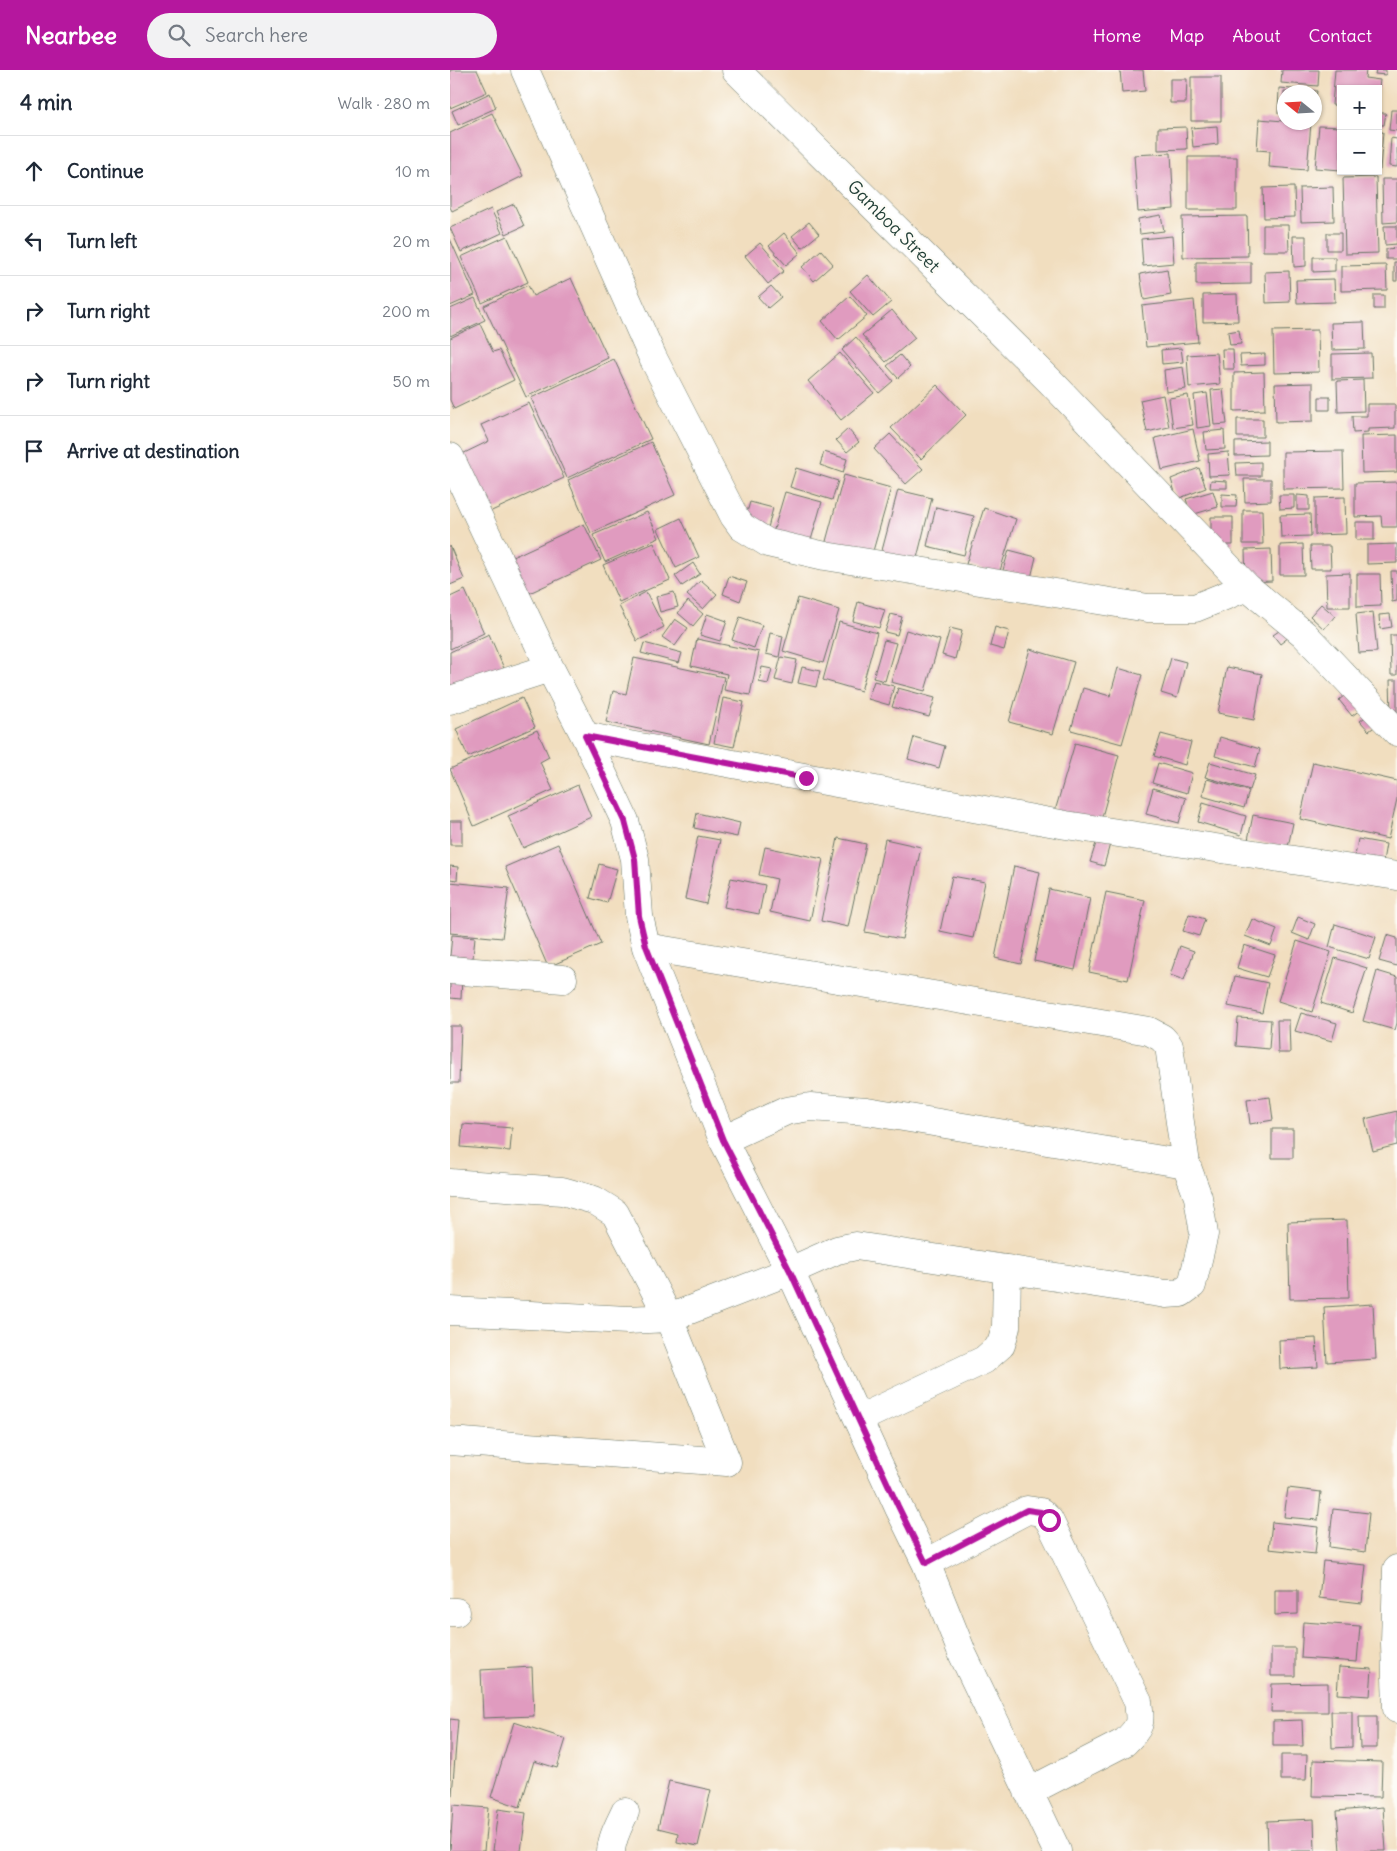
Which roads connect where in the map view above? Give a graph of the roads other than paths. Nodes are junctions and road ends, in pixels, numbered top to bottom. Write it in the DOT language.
graph roads {
  1 [pos="525,70"];
  2 [pos="736,70"];
  3 [pos="450,457"];
  4 [pos="1247,587"];
  5 [pos="550,668"];
  6 [pos="450,700"];
  7 [pos="1397,732"];
  8 [pos="585,736"];
  9 [pos="1397,876"];
  10 [pos="646,946"];
  11 [pos="450,970"];
  12 [pos="563,979"];
  13 [pos="723,1140"];
  14 [pos="1186,1164"];
  15 [pos="450,1183"];
  16 [pos="1007,1270"];
  17 [pos="790,1271"];
  18 [pos="450,1311"];
  19 [pos="669,1318"];
  20 [pos="859,1419"];
  21 [pos="450,1441"];
  22 [pos="926,1563"];
  23 [pos="1397,1569"];
  24 [pos="1396,1660"];
  25 [pos="1397,1709"];
  26 [pos="1028,1792"];
  27 [pos="625,1812"];
  28 [pos="612,1851"];
  29 [pos="1057,1851"];
  1 -- 4 [label="street"];
  2 -- 4 [label="street, Gamboa Street"];
  3 -- 5 [label="street"];
  4 -- 7 [label="street, Gamboa Street"];
  5 -- 6 [label="street"];
  5 -- 8 [label="street"];
  8 -- 9 [label="street"];
  8 -- 10 [label="street"];
  10 -- 13 [label="street"];
  10 -- 14 [label="street"];
  11 -- 12 [label="street"];
  13 -- 14 [label="street"];
  13 -- 17 [label="street"];
  14 -- 16 [label="street"];
  15 -- 19 [label="street"];
  16 -- 17 [label="street"];
  16 -- 20 [label="street"];
  17 -- 19 [label="street"];
  17 -- 20 [label="street"];
  18 -- 19 [label="street"];
  19 -- 21 [label="street"];
  20 -- 22 [label="street"];
  22 -- 26 [label="street"];
  22 -- 26 [label="street"];
  23 -- 24 [label="street"];
  24 -- 25 [label="street"];
  26 -- 29 [label="street"];
  27 -- 28 [label="street"];
}
